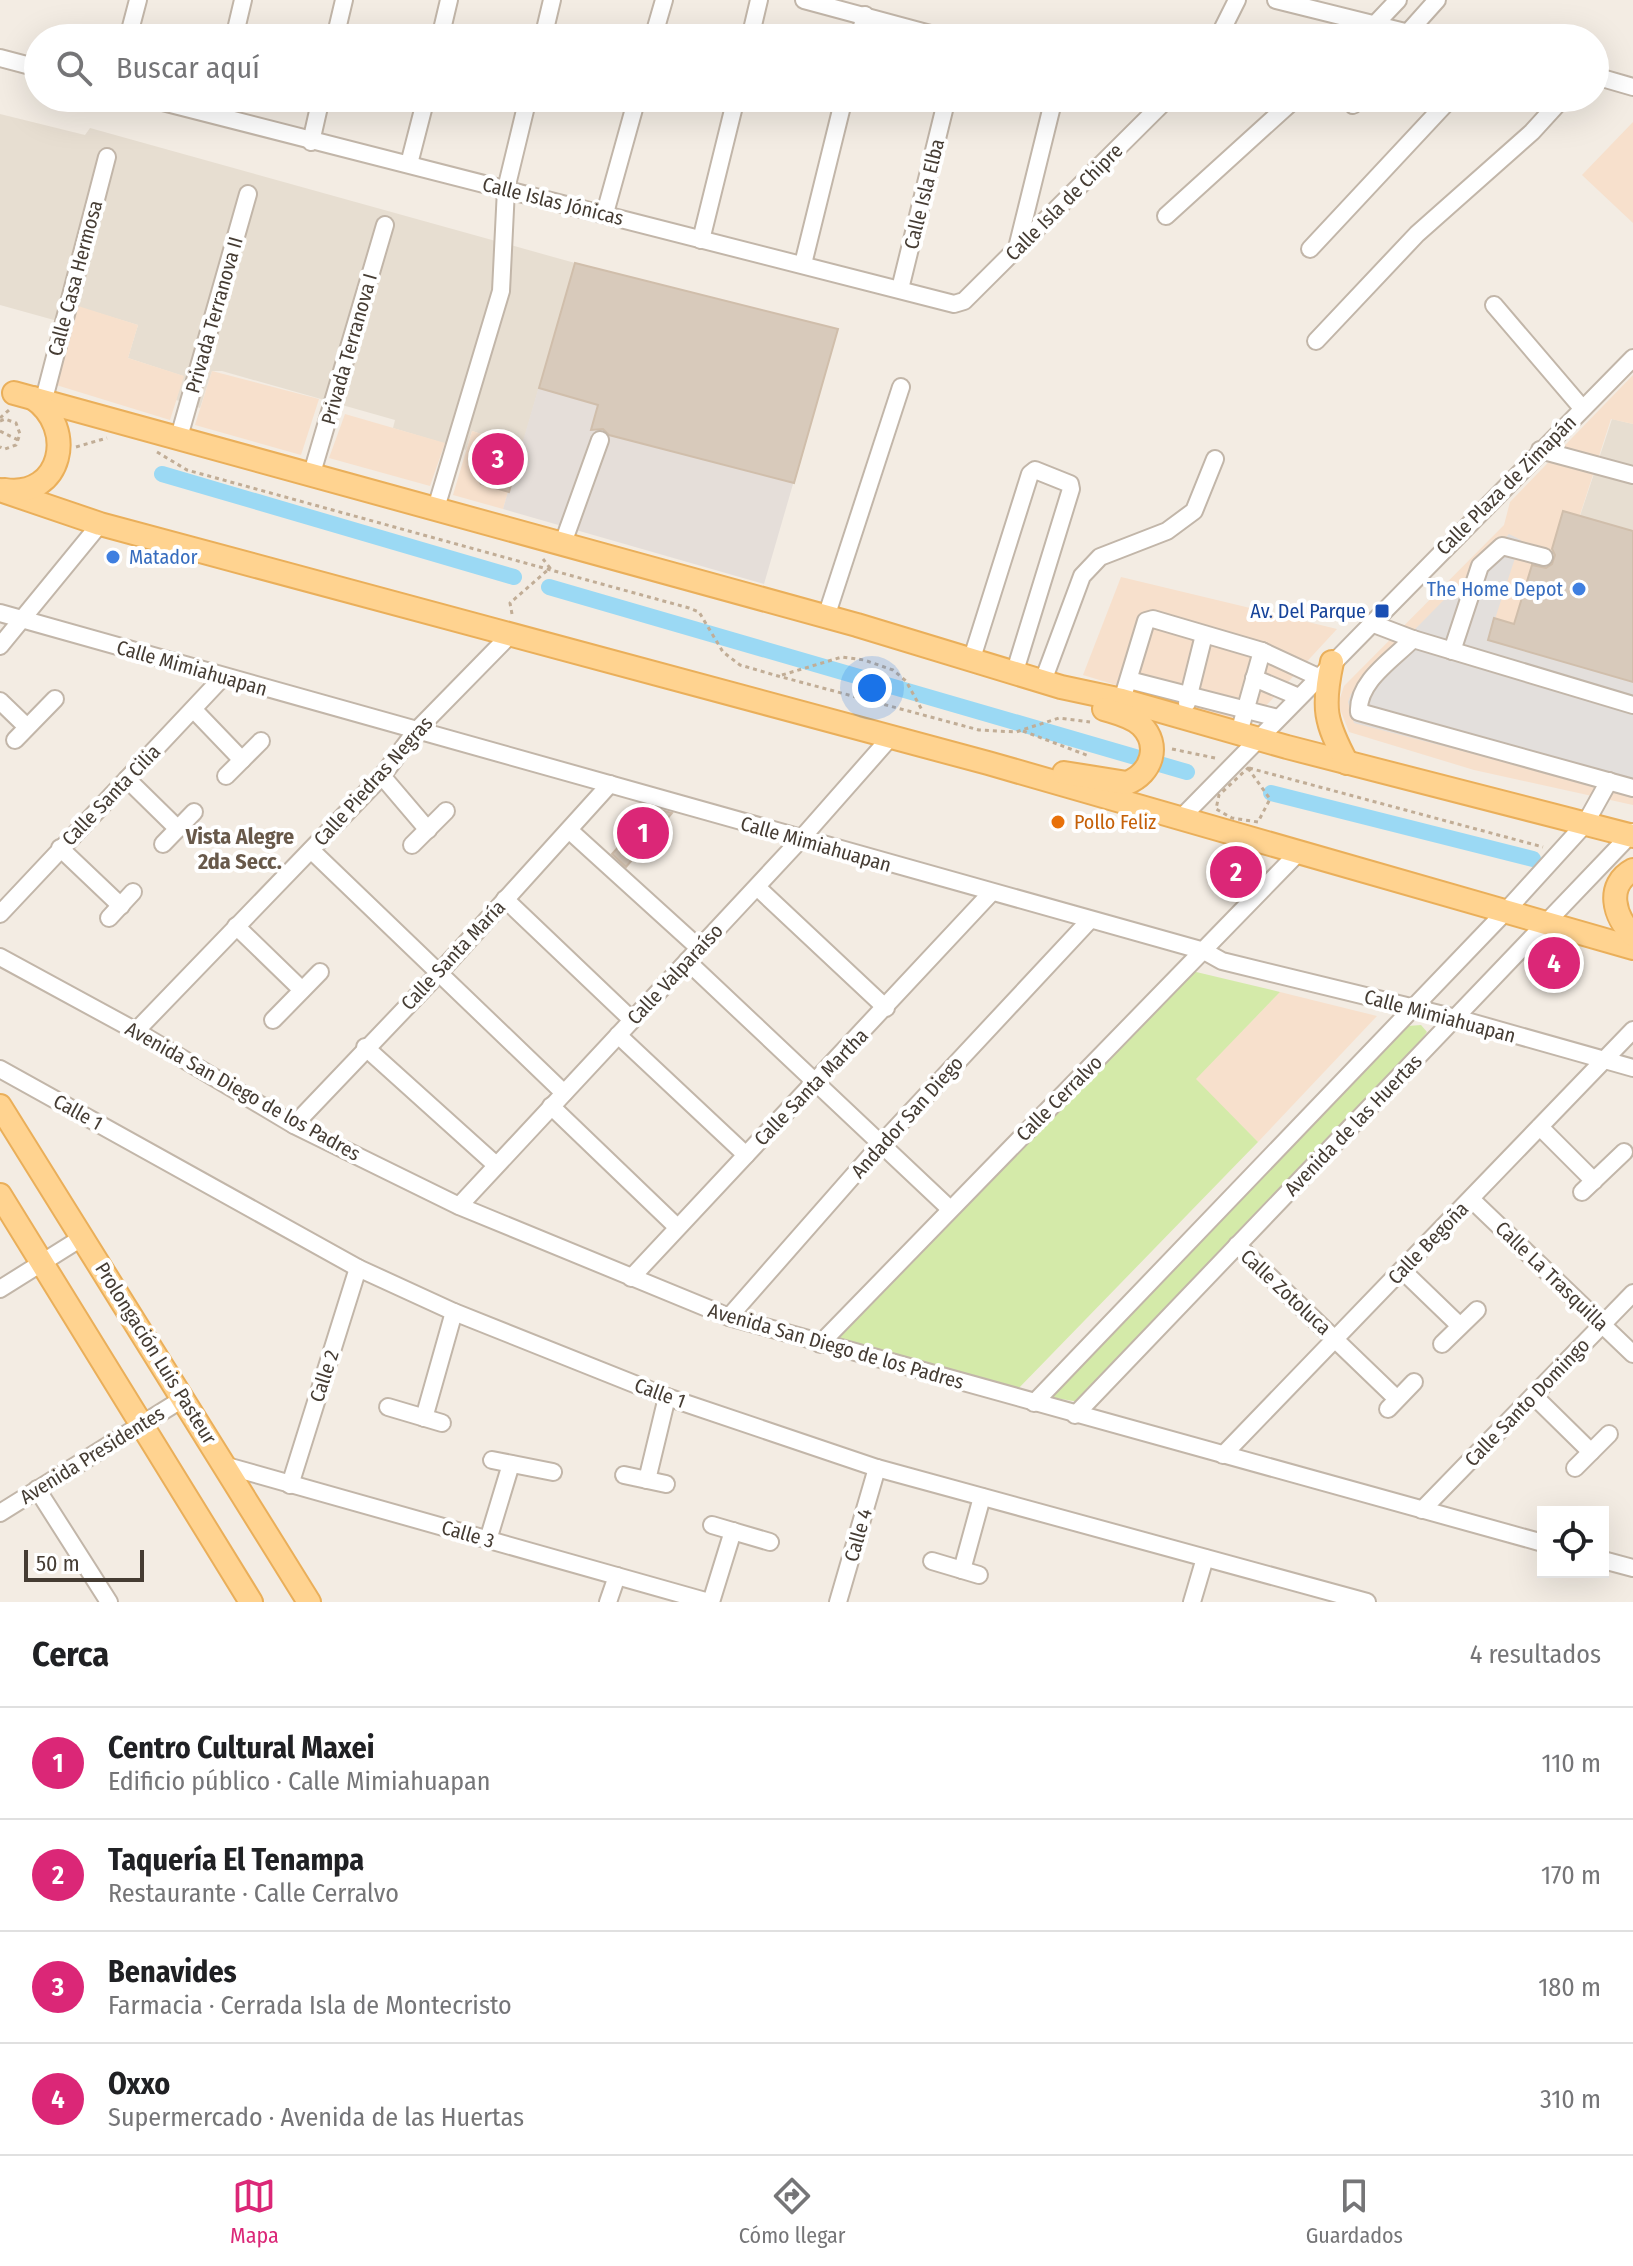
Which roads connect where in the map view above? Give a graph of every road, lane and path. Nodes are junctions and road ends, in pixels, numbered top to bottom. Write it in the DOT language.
graph roads {
  1 [pos="138,0"];
  2 [pos="243,0"];
  3 [pos="344,0"];
  4 [pos="449,0"];
  5 [pos="552,0"];
  6 [pos="664,0"];
  7 [pos="759,0"];
  8 [pos="804,0"];
  9 [pos="1237,0"];
  10 [pos="1276,0"];
  11 [pos="1398,0"];
  12 [pos="1437,0"];
  13 [pos="865,15"];
  14 [pos="132,24"];
  15 [pos="237,24"];
  16 [pos="338,24"];
  17 [pos="443,24"];
  18 [pos="546,24"];
  19 [pos="657,24"];
  20 [pos="753,24"];
  21 [pos="863,24"];
  22 [pos="896,24"];
  23 [pos="1225,24"];
  24 [pos="1345,24"];
  25 [pos="1376,24"];
  26 [pos="1416,24"];
  27 [pos="0,58"];
  28 [pos="24,64"];
  29 [pos="1609,80"];
  30 [pos="1633,87"];
  31 [pos="233,112"];
  32 [pos="318,112"];
  33 [pos="422,112"];
  34 [pos="525,112"];
  35 [pos="633,112"];
  36 [pos="733,112"];
  37 [pos="841,112"];
  38 [pos="944,112"];
  39 [pos="1050,112"];
  40 [pos="1154,112"];
  41 [pos="1281,112"];
  42 [pos="1438,112"];
  43 [pos="1550,112"];
  44 [pos="311,142"];
  45 [pos="107,157"];
  46 [pos="409,164"];
  47 [pos="506,189"];
  48 [pos="248,194"];
  49 [pos="605,213"];
  50 [pos="1166,216"];
  51 [pos="385,225"];
  52 [pos="701,240"];
  53 [pos="1310,249"];
  54 [pos="1016,250"];
  55 [pos="803,264"];
  56 [pos="900,289"];
  57 [pos="959,303"];
  58 [pos="1494,305"];
  59 [pos="1316,341"];
  60 [pos="1633,358"];
  61 [pos="901,387"];
  62 [pos="20,397"];
  63 [pos="1582,408"];
  64 [pos="0,420"];
  65 [pos="0,431"];
  66 [pos="115,436"];
  67 [pos="179,437"];
  68 [pos="18,440"];
  69 [pos="600,440"];
  70 [pos="0,447"];
  71 [pos="1540,450"];
  72 [pos="155,451"];
  73 [pos="59,455"];
  74 [pos="1215,459"];
  75 [pos="312,473"];
  76 [pos="1633,475"];
  77 [pos="0,490"];
  78 [pos="436,508"];
  79 [pos="100,524"];
  80 [pos="563,543"];
  81 [pos="540,556"];
  82 [pos="1544,557"];
  83 [pos="550,568"];
  84 [pos="0,613"];
  85 [pos="826,617"];
  86 [pos="24,620"];
  87 [pos="1371,623"];
  88 [pos="1204,635"];
  89 [pos="514,636"];
  90 [pos="1413,639"];
  91 [pos="0,646"];
  92 [pos="1262,651"];
  93 [pos="1452,651"];
  94 [pos="972,658"];
  95 [pos="1325,670"];
  96 [pos="1015,671"];
  97 [pos="778,676"];
  98 [pos="223,677"];
  99 [pos="1254,678"];
  100 [pos="1052,684"];
  101 [pos="1126,690"];
  102 [pos="1189,694"];
  103 [pos="1299,697"];
  104 [pos="55,699"];
  105 [pos="0,701"];
  106 [pos="1633,705"];
  107 [pos="1246,708"];
  108 [pos="194,710"];
  109 [pos="924,714"];
  110 [pos="1183,717"];
  111 [pos="1278,718"];
  112 [pos="1097,723"];
  113 [pos="1025,730"];
  114 [pos="415,732"];
  115 [pos="1248,736"];
  116 [pos="889,739"];
  117 [pos="261,741"];
  118 [pos="1151,755"];
  119 [pos="1089,756"];
  120 [pos="242,760"];
  121 [pos="988,763"];
  122 [pos="1347,763"];
  123 [pos="1240,766"];
  124 [pos="226,776"];
  125 [pos="382,776"];
  126 [pos="127,779"];
  127 [pos="1609,781"];
  128 [pos="610,784"];
  129 [pos="1633,788"];
  130 [pos="446,811"];
  131 [pos="194,812"];
  132 [pos="1243,817"];
  133 [pos="1232,818"];
  134 [pos="1179,820"];
  135 [pos="1585,824"];
  136 [pos="178,829"];
  137 [pos="428,830"];
  138 [pos="569,830"];
  139 [pos="1632,834"];
  140 [pos="800,840"];
  141 [pos="163,844"];
  142 [pos="412,845"];
  143 [pos="60,848"];
  144 [pos="311,850"];
  145 [pos="1298,853"];
  146 [pos="1557,855"];
  147 [pos="1633,870"];
  148 [pos="757,887"];
  149 [pos="133,892"];
  150 [pos="991,893"];
  151 [pos="505,899"];
  152 [pos="121,906"];
  153 [pos="1506,911"];
  154 [pos="0,914"];
  155 [pos="109,918"];
  156 [pos="1089,921"];
  157 [pos="1545,922"];
  158 [pos="236,926"];
  159 [pos="1633,935"];
  160 [pos="699,948"];
  161 [pos="1633,948"];
  162 [pos="1204,951"];
  163 [pos="0,957"];
  164 [pos="687,961"];
  165 [pos="320,972"];
  166 [pos="439,973"];
  167 [pos="302,990"];
  168 [pos="886,1008"];
  169 [pos="1413,1008"];
  170 [pos="1456,1018"];
  171 [pos="273,1020"];
  172 [pos="632,1020"];
  173 [pos="1633,1030"];
  174 [pos="136,1031"];
  175 [pos="618,1035"];
  176 [pos="365,1047"];
  177 [pos="1604,1060"];
  178 [pos="1633,1068"];
  179 [pos="0,1069"];
  180 [pos="816,1083"];
  181 [pos="564,1093"];
  182 [pos="0,1106"];
  183 [pos="551,1106"];
  184 [pos="294,1125"];
  185 [pos="1540,1127"];
  186 [pos="881,1144"];
  187 [pos="1624,1152"];
  188 [pos="746,1155"];
  189 [pos="496,1165"];
  190 [pos="0,1195"];
  191 [pos="1471,1199"];
  192 [pos="459,1206"];
  193 [pos="950,1209"];
  194 [pos="677,1227"];
  195 [pos="83,1237"];
  196 [pos="1237,1245"];
  197 [pos="42,1263"];
  198 [pos="358,1268"];
  199 [pos="1402,1270"];
  200 [pos="631,1278"];
  201 [pos="0,1289"];
  202 [pos="1633,1293"];
  203 [pos="1477,1310"];
  204 [pos="454,1312"];
  205 [pos="729,1317"];
  206 [pos="1602,1324"];
  207 [pos="1460,1326"];
  208 [pos="1335,1339"];
  209 [pos="820,1344"];
  210 [pos="1442,1344"];
  211 [pos="1633,1354"];
  212 [pos="1414,1382"];
  213 [pos="1534,1396"];
  214 [pos="667,1397"];
  215 [pos="184,1398"];
  216 [pos="1034,1403"];
  217 [pos="388,1407"];
  218 [pos="1075,1415"];
  219 [pos="424,1418"];
  220 [pos="442,1423"];
  221 [pos="141,1424"];
  222 [pos="1609,1434"];
  223 [pos="1591,1452"];
  224 [pos="1223,1455"];
  225 [pos="492,1460"];
  226 [pos="511,1464"];
  227 [pos="227,1466"];
  228 [pos="877,1468"];
  229 [pos="1575,1468"];
  230 [pos="553,1472"];
  231 [pos="624,1475"];
  232 [pos="647,1480"];
  233 [pos="666,1484"];
  234 [pos="290,1485"];
  235 [pos="37,1489"];
  236 [pos="982,1497"];
  237 [pos="1422,1510"];
  238 [pos="0,1513"];
  239 [pos="712,1525"];
  240 [pos="733,1531"];
  241 [pos="488,1540"];
  242 [pos="1537,1541"];
  243 [pos="770,1542"];
  244 [pos="1205,1558"];
  245 [pos="1609,1560"];
  246 [pos="932,1561"];
  247 [pos="1629,1562"];
  248 [pos="617,1576"];
  249 [pos="109,1602"];
  250 [pos="251,1602"];
  251 [pos="309,1602"];
  252 [pos="608,1602"];
  253 [pos="710,1602"];
  254 [pos="838,1602"];
  255 [pos="1192,1602"];
  256 [pos="1367,1602"];
  1 -- 14 [label="street"];
  2 -- 15 [label="street"];
  3 -- 16 [label="street"];
  4 -- 17 [label="street"];
  5 -- 18 [label="street"];
  6 -- 19 [label="street"];
  7 -- 20 [label="street"];
  8 -- 13 [label="street"];
  9 -- 23 [label="street"];
  10 -- 24 [label="street"];
  11 -- 25 [label="street"];
  12 -- 26 [label="street"];
  13 -- 21 [label="street"];
  13 -- 22 [label="street"];
  27 -- 28 [label="street"];
  29 -- 30 [label="street"];
  31 -- 44 [label="street, Calle Islas Jónicas"];
  32 -- 44 [label="street"];
  33 -- 46 [label="street"];
  34 -- 47 [label="street"];
  35 -- 49 [label="street"];
  36 -- 52 [label="street"];
  37 -- 55 [label="street"];
  38 -- 56 [label="street, Calle Isla Elba"];
  39 -- 54 [label="street"];
  40 -- 54 [label="street, Calle Isla de Chipre"];
  41 -- 50 [label="street"];
  42 -- 53 [label="street"];
  43 -- 59 [label="street"];
  44 -- 46 [label="street, Calle Islas Jónicas"];
  45 -- 62 [label="street, Calle Casa Hermosa"];
  46 -- 47 [label="street, Calle Islas Jónicas"];
  47 -- 49 [label="street, Calle Islas Jónicas"];
  47 -- 78 [label="street"];
  48 -- 67 [label="street, Privada Terranova II"];
  49 -- 52 [label="street, Calle Islas Jónicas"];
  51 -- 75 [label="street, Privada Terranova I"];
  52 -- 55 [label="street, Calle Islas Jónicas"];
  54 -- 57 [label="street, Calle Isla de Chipre"];
  55 -- 56 [label="street, Calle Islas Jónicas"];
  56 -- 57 [label="street, Calle Islas Jónicas"];
  58 -- 63 [label="street"];
  60 -- 63 [label="street, Calle Plaza de Zimapán"];
  61 -- 85 [label="street"];
  62 -- 64 [label="path"];
  62 -- 67 [label="main road"];
  62 -- 73 [label="main road"];
  63 -- 71 [label="street, Calle Plaza de Zimapán"];
  64 -- 68 [label="path"];
  65 -- 68 [label="path"];
  66 -- 73 [label="path"];
  67 -- 75 [label="main road"];
  68 -- 70 [label="path"];
  69 -- 80 [label="street"];
  71 -- 76 [label="street"];
  71 -- 87 [label="street, Calle Plaza de Zimapán"];
  72 -- 83 [label="path"];
  73 -- 77 [label="main road"];
  74 -- 100 [label="street"];
  75 -- 78 [label="main road"];
  77 -- 79 [label="main road"];
  78 -- 80 [label="main road"];
  79 -- 86 [label="street"];
  79 -- 89 [label="main road"];
  80 -- 85 [label="main road"];
  81 -- 83 [label="path"];
  82 -- 93 [label="street"];
  83 -- 89 [label="path"];
  83 -- 97 [label="path"];
  84 -- 86 [label="street, Calle Mimiahuapan"];
  85 -- 94 [label="main road"];
  86 -- 91 [label="street"];
  86 -- 98 [label="street, Calle Mimiahuapan"];
  87 -- 90 [label="street"];
  87 -- 95 [label="street, Calle Plaza de Zimapán"];
  88 -- 92 [label="street"];
  88 -- 101 [label="street"];
  88 -- 102 [label="street"];
  89 -- 114 [label="street, Calle Piedras Negras"];
  89 -- 116 [label="main road"];
  90 -- 93 [label="street"];
  90 -- 127 [label="street"];
  92 -- 95 [label="street"];
  92 -- 99 [label="street"];
  93 -- 106 [label="street"];
  94 -- 96 [label="main road"];
  94 -- 96 [label="street"];
  95 -- 103 [label="street, Calle Plaza de Zimapán"];
  95 -- 122 [label="main road"];
  96 -- 100 [label="main road"];
  97 -- 109 [label="path"];
  97 -- 109 [label="path"];
  98 -- 108 [label="street, Calle Santa Cilia"];
  98 -- 114 [label="street, Calle Mimiahuapan"];
  99 -- 103 [label="street"];
  99 -- 107 [label="street"];
  100 -- 101 [label="main road"];
  100 -- 118 [label="main road"];
  101 -- 102 [label="street"];
  101 -- 110 [label="main road"];
  102 -- 107 [label="street"];
  102 -- 110 [label="street"];
  103 -- 111 [label="street, Calle Plaza de Zimapán"];
  104 -- 105 [label="street"];
  107 -- 111 [label="street"];
  107 -- 115 [label="street"];
  108 -- 120 [label="street"];
  108 -- 126 [label="street, Calle Santa Cilia"];
  109 -- 113 [label="path"];
  110 -- 115 [label="main road"];
  111 -- 115 [label="street, Calle Plaza de Zimapán"];
  112 -- 113 [label="path"];
  113 -- 119 [label="path"];
  114 -- 125 [label="street, Calle Piedras Negras"];
  114 -- 128 [label="street, Calle Mimiahuapan"];
  115 -- 122 [label="main road"];
  115 -- 123 [label="street, Calle Plaza de Zimapán"];
  116 -- 121 [label="main road"];
  116 -- 140 [label="street, Calle Valparaíso"];
  117 -- 120 [label="street"];
  118 -- 121 [label="main road"];
  118 -- 123 [label="path"];
  120 -- 124 [label="street"];
  121 -- 134 [label="main road"];
  122 -- 135 [label="main road"];
  123 -- 132 [label="path"];
  123 -- 133 [label="path"];
  123 -- 134 [label="street, Calle Plaza de Zimapán"];
  123 -- 146 [label="path"];
  125 -- 137 [label="street"];
  125 -- 144 [label="street, Calle Piedras Negras"];
  126 -- 136 [label="street"];
  126 -- 143 [label="street, Calle Santa Cilia"];
  127 -- 129 [label="street"];
  127 -- 135 [label="street, Avenida de las Huertas"];
  128 -- 138 [label="street, Calle Santa María"];
  128 -- 140 [label="street, Calle Mimiahuapan"];
  130 -- 137 [label="street"];
  131 -- 136 [label="street"];
  134 -- 145 [label="main road"];
  135 -- 139 [label="main road"];
  135 -- 146 [label="street, Avenida de las Huertas"];
  136 -- 141 [label="street"];
  137 -- 142 [label="street"];
  138 -- 151 [label="street, Calle Santa María"];
  138 -- 160 [label="street"];
  139 -- 157 [label="street, Avenida de las Huertas"];
  140 -- 148 [label="street, Calle Valparaíso"];
  140 -- 150 [label="street, Calle Mimiahuapan"];
  143 -- 152 [label="street"];
  143 -- 154 [label="street, Calle Santa Cilia"];
  144 -- 158 [label="street, Calle Piedras Negras"];
  144 -- 166 [label="street"];
  145 -- 153 [label="main road"];
  145 -- 162 [label="street, Calle Cerralvo"];
  146 -- 153 [label="street, Avenida de las Huertas"];
  147 -- 159 [label="main road"];
  148 -- 160 [label="street, Calle Valparaíso"];
  148 -- 168 [label="street"];
  149 -- 152 [label="street"];
  150 -- 156 [label="street, Calle Mimiahuapan"];
  150 -- 168 [label="street, Calle Santa Martha"];
  151 -- 166 [label="street, Calle Santa María"];
  151 -- 172 [label="street"];
  152 -- 155 [label="street"];
  153 -- 157 [label="main road"];
  153 -- 169 [label="street, Avenida de las Huertas"];
  156 -- 162 [label="street, Calle Mimiahuapan"];
  156 -- 186 [label="street, Andador San Diego"];
  157 -- 161 [label="main road"];
  157 -- 170 [label="street, Avenida de las Huertas"];
  158 -- 167 [label="street"];
  158 -- 174 [label="street, Calle Piedras Negras"];
  160 -- 164 [label="street, Calle Valparaíso"];
  162 -- 169 [label="street, Calle Mimiahuapan"];
  162 -- 193 [label="street, Calle Cerralvo"];
  163 -- 174 [label="street, Avenida San Diego de los Padres"];
  164 -- 172 [label="street, Calle Valparaíso"];
  164 -- 180 [label="street"];
  165 -- 167 [label="street"];
  166 -- 176 [label="street, Calle Santa María"];
  166 -- 181 [label="street"];
  167 -- 171 [label="street"];
  168 -- 180 [label="street, Calle Santa Martha"];
  169 -- 170 [label="street, Calle Mimiahuapan"];
  169 -- 216 [label="street, Avenida de las Huertas"];
  170 -- 177 [label="street, Calle Mimiahuapan"];
  170 -- 196 [label="street, Avenida de las Huertas"];
  172 -- 175 [label="street, Calle Valparaíso"];
  173 -- 177 [label="street, Calle Begoña"];
  174 -- 184 [label="street, Avenida San Diego de los Padres"];
  175 -- 181 [label="street, Calle Valparaíso"];
  175 -- 188 [label="street"];
  176 -- 184 [label="street, Calle Santa María"];
  176 -- 189 [label="street"];
  177 -- 178 [label="street, Calle Mimiahuapan"];
  177 -- 185 [label="street, Calle Begoña"];
  179 -- 198 [label="street, Calle 1"];
  180 -- 186 [label="street"];
  180 -- 188 [label="street, Calle Santa Martha"];
  181 -- 183 [label="street, Calle Valparaíso"];
  182 -- 195 [label="main road, Prolongación Luis Pasteur"];
  183 -- 189 [label="street, Calle Valparaíso"];
  183 -- 194 [label="street"];
  184 -- 192 [label="street, Avenida San Diego de los Padres"];
  185 -- 187 [label="street"];
  185 -- 191 [label="street, Calle Begoña"];
  186 -- 193 [label="street"];
  186 -- 205 [label="street, Andador San Diego"];
  188 -- 194 [label="street, Calle Santa Martha"];
  189 -- 192 [label="street, Calle Valparaíso"];
  190 -- 197 [label="main road"];
  191 -- 199 [label="street, Calle Begoña"];
  191 -- 206 [label="street, Calle La Trasquilla"];
  192 -- 200 [label="street, Avenida San Diego de los Padres"];
  193 -- 209 [label="street, Calle Cerralvo"];
  194 -- 200 [label="street, Calle Santa Martha"];
  195 -- 197 [label="street"];
  195 -- 215 [label="main road, Prolongación Luis Pasteur"];
  196 -- 208 [label="street, Calle Zotoluca"];
  196 -- 218 [label="street, Avenida de las Huertas"];
  197 -- 201 [label="street"];
  197 -- 221 [label="main road"];
  198 -- 204 [label="street, Calle 1"];
  198 -- 234 [label="street, Calle 2"];
  199 -- 207 [label="street"];
  199 -- 208 [label="street, Calle Begoña"];
  200 -- 205 [label="street, Avenida San Diego de los Padres"];
  202 -- 206 [label="street, Calle Santo Domingo"];
  203 -- 207 [label="street"];
  204 -- 214 [label="street, Calle 1"];
  204 -- 219 [label="street"];
  205 -- 209 [label="street, Avenida San Diego de los Padres"];
  206 -- 211 [label="street, Calle La Trasquilla"];
  206 -- 213 [label="street, Calle Santo Domingo"];
  207 -- 210 [label="street"];
  208 -- 212 [label="street, Calle Zotoluca"];
  208 -- 224 [label="street, Calle Begoña"];
  209 -- 216 [label="street, Avenida San Diego de los Padres"];
  213 -- 223 [label="street"];
  213 -- 237 [label="street, Calle Santo Domingo"];
  214 -- 228 [label="street, Calle 1"];
  214 -- 232 [label="street"];
  215 -- 221 [label="street, Avenida Presidentes"];
  215 -- 227 [label="main road, Prolongación Luis Pasteur"];
  216 -- 218 [label="street, Avenida San Diego de los Padres"];
  217 -- 219 [label="street"];
  218 -- 224 [label="street, Avenida San Diego de los Padres"];
  219 -- 220 [label="street"];
  221 -- 235 [label="street, Avenida Presidentes"];
  221 -- 250 [label="main road"];
  222 -- 223 [label="street"];
  223 -- 229 [label="street"];
  224 -- 237 [label="street, Avenida San Diego de los Padres"];
  225 -- 226 [label="street"];
  226 -- 230 [label="street"];
  226 -- 241 [label="street"];
  227 -- 234 [label="street, Calle 3"];
  227 -- 251 [label="main road, Prolongación Luis Pasteur"];
  228 -- 236 [label="street, Calle 1"];
  228 -- 254 [label="street, Calle 4"];
  231 -- 232 [label="street"];
  232 -- 233 [label="street"];
  234 -- 241 [label="street, Calle 3"];
  235 -- 238 [label="street, Avenida Presidentes"];
  235 -- 249 [label="street"];
  236 -- 244 [label="street, Calle 1"];
  236 -- 246 [label="street"];
  237 -- 242 [label="street, Avenida San Diego de los Padres"];
  239 -- 240 [label="street"];
  240 -- 243 [label="street"];
  240 -- 253 [label="street"];
  241 -- 248 [label="street, Calle 3"];
  244 -- 255 [label="street"];
  244 -- 256 [label="street, Calle 1"];
  245 -- 247 [label="street"];
  248 -- 252 [label="street"];
  248 -- 253 [label="street, Calle 3"];
}
